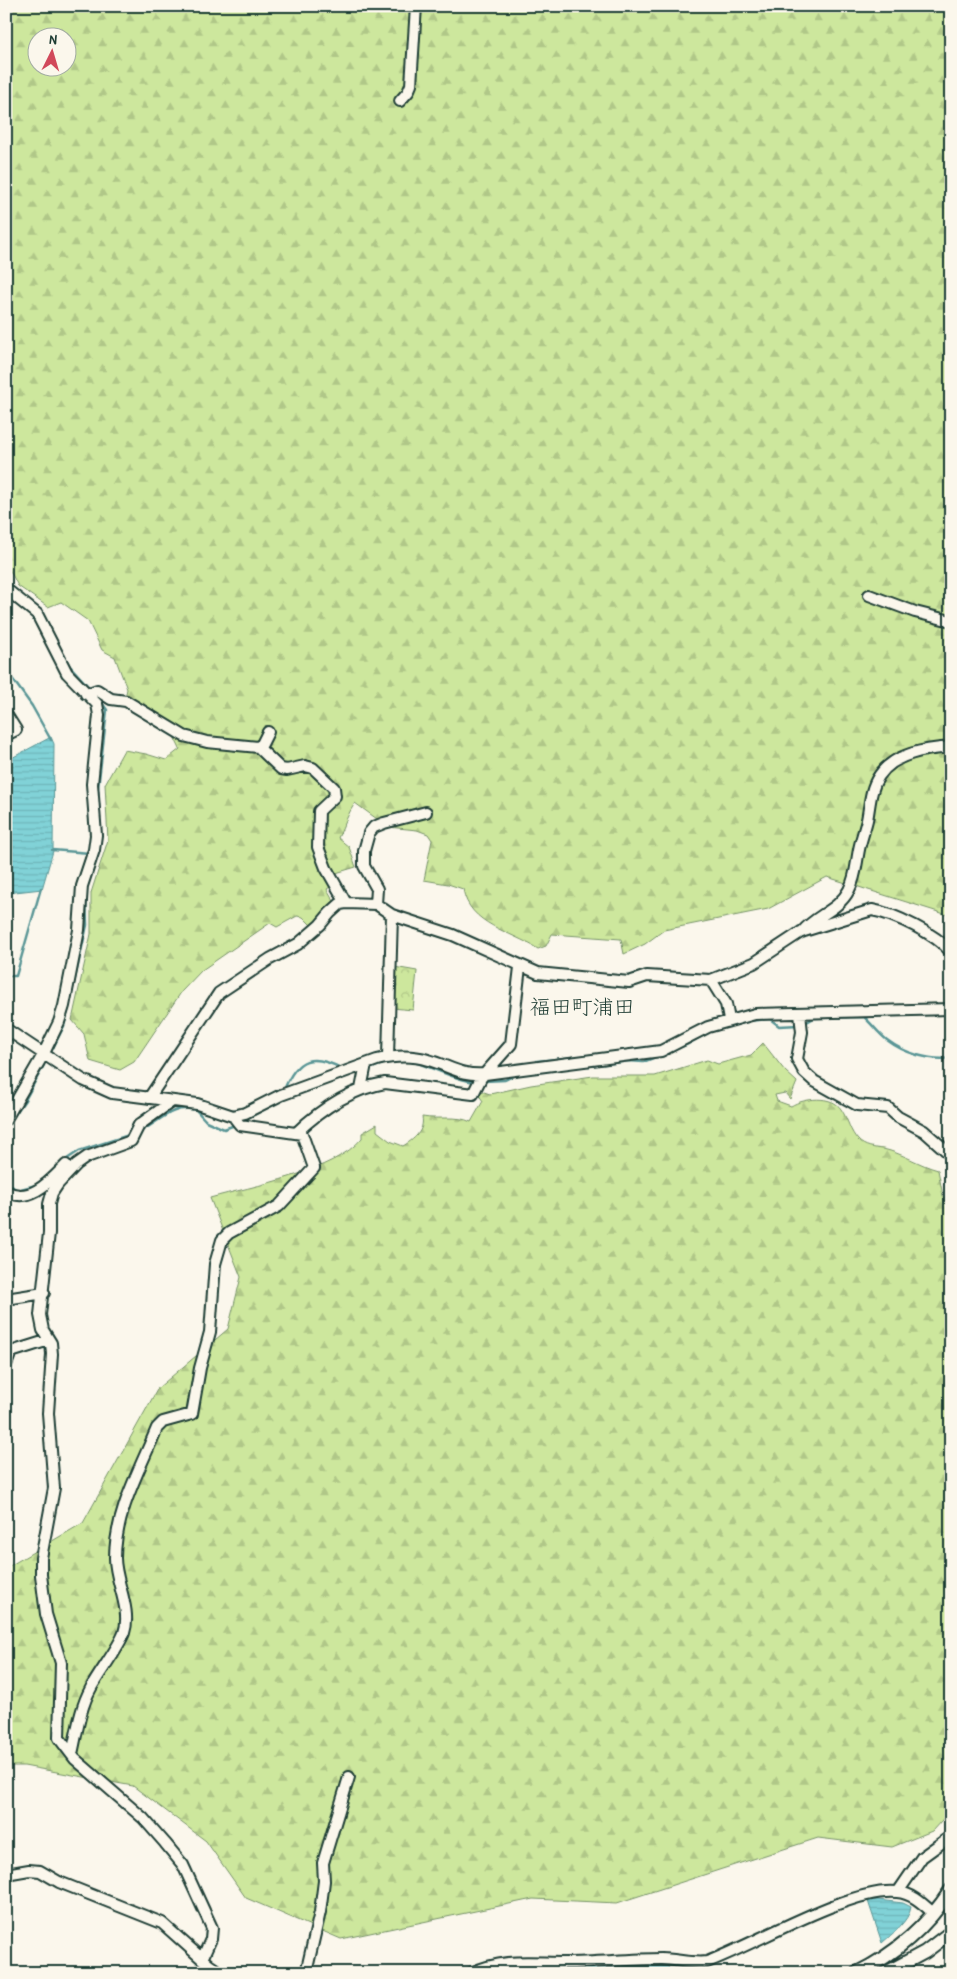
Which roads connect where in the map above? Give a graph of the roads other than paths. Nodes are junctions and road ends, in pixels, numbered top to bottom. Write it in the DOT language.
graph roads {
  1 [pos="416,6"];
  2 [pos="400,100"];
  3 [pos="6,589"];
  4 [pos="869,595"];
  5 [pos="951,621"];
  6 [pos="86,694"];
  7 [pos="6,714"];
  8 [pos="268,732"];
  9 [pos="6,735"];
  10 [pos="258,747"];
  11 [pos="951,747"];
  12 [pos="426,812"];
  13 [pos="346,902"];
  14 [pos="376,904"];
  15 [pos="392,915"];
  16 [pos="801,932"];
  17 [pos="951,952"];
  18 [pos="520,967"];
  19 [pos="711,980"];
  20 [pos="951,1009"];
  21 [pos="729,1020"];
  22 [pos="801,1020"];
  23 [pos="6,1029"];
  24 [pos="42,1055"];
  25 [pos="388,1057"];
  26 [pos="366,1068"];
  27 [pos="482,1079"];
  28 [pos="361,1089"];
  29 [pos="148,1098"];
  30 [pos="171,1102"];
  31 [pos="6,1119"];
  32 [pos="237,1120"];
  33 [pos="296,1133"];
  34 [pos="951,1156"];
  35 [pos="87,1157"];
  36 [pos="6,1191"];
  37 [pos="44,1294"];
  38 [pos="6,1299"];
  39 [pos="49,1340"];
  40 [pos="6,1365"];
  41 [pos="72,1754"];
  42 [pos="349,1777"];
  43 [pos="951,1836"];
  44 [pos="6,1874"];
  45 [pos="951,1890"];
  46 [pos="898,1892"];
  47 [pos="934,1913"];
  48 [pos="951,1932"];
  49 [pos="202,1959"];
  50 [pos="221,1973"];
  51 [pos="306,1973"];
  52 [pos="471,1973"];
  53 [pos="857,1973"];
  54 [pos="886,1973"];
  1 -- 2 [label="street"];
  3 -- 6 [label="street"];
  4 -- 5 [label="street"];
  6 -- 10 [label="street"];
  6 -- 24 [label="street"];
  7 -- 9 [label="street"];
  8 -- 10 [label="street"];
  10 -- 13 [label="street"];
  11 -- 16 [label="street"];
  12 -- 14 [label="street"];
  13 -- 14 [label="street"];
  13 -- 29 [label="street"];
  14 -- 15 [label="street"];
  15 -- 18 [label="street"];
  15 -- 25 [label="street"];
  16 -- 17 [label="street"];
  16 -- 19 [label="street"];
  18 -- 19 [label="street"];
  18 -- 27 [label="street"];
  19 -- 21 [label="street"];
  20 -- 22 [label="street"];
  21 -- 22 [label="street"];
  21 -- 27 [label="street"];
  22 -- 34 [label="street"];
  23 -- 24 [label="street"];
  24 -- 29 [label="street"];
  24 -- 31 [label="street"];
  25 -- 26 [label="street"];
  25 -- 27 [label="street"];
  26 -- 28 [label="street"];
  26 -- 32 [label="street"];
  27 -- 28 [label="street"];
  28 -- 33 [label="street"];
  29 -- 30 [label="street"];
  30 -- 32 [label="street"];
  30 -- 35 [label="street"];
  32 -- 33 [label="street"];
  33 -- 41 [label="street"];
  35 -- 36 [label="street"];
  35 -- 37 [label="street"];
  37 -- 38 [label="street"];
  37 -- 39 [label="street"];
  39 -- 40 [label="street"];
  39 -- 41 [label="street"];
  41 -- 49 [label="street"];
  42 -- 51 [label="street"];
  43 -- 46 [label="street"];
  44 -- 49 [label="street"];
  45 -- 47 [label="street"];
  46 -- 47 [label="street"];
  46 -- 52 [label="street"];
  47 -- 53 [label="street"];
  48 -- 54 [label="street"];
  49 -- 50 [label="street"];
}
